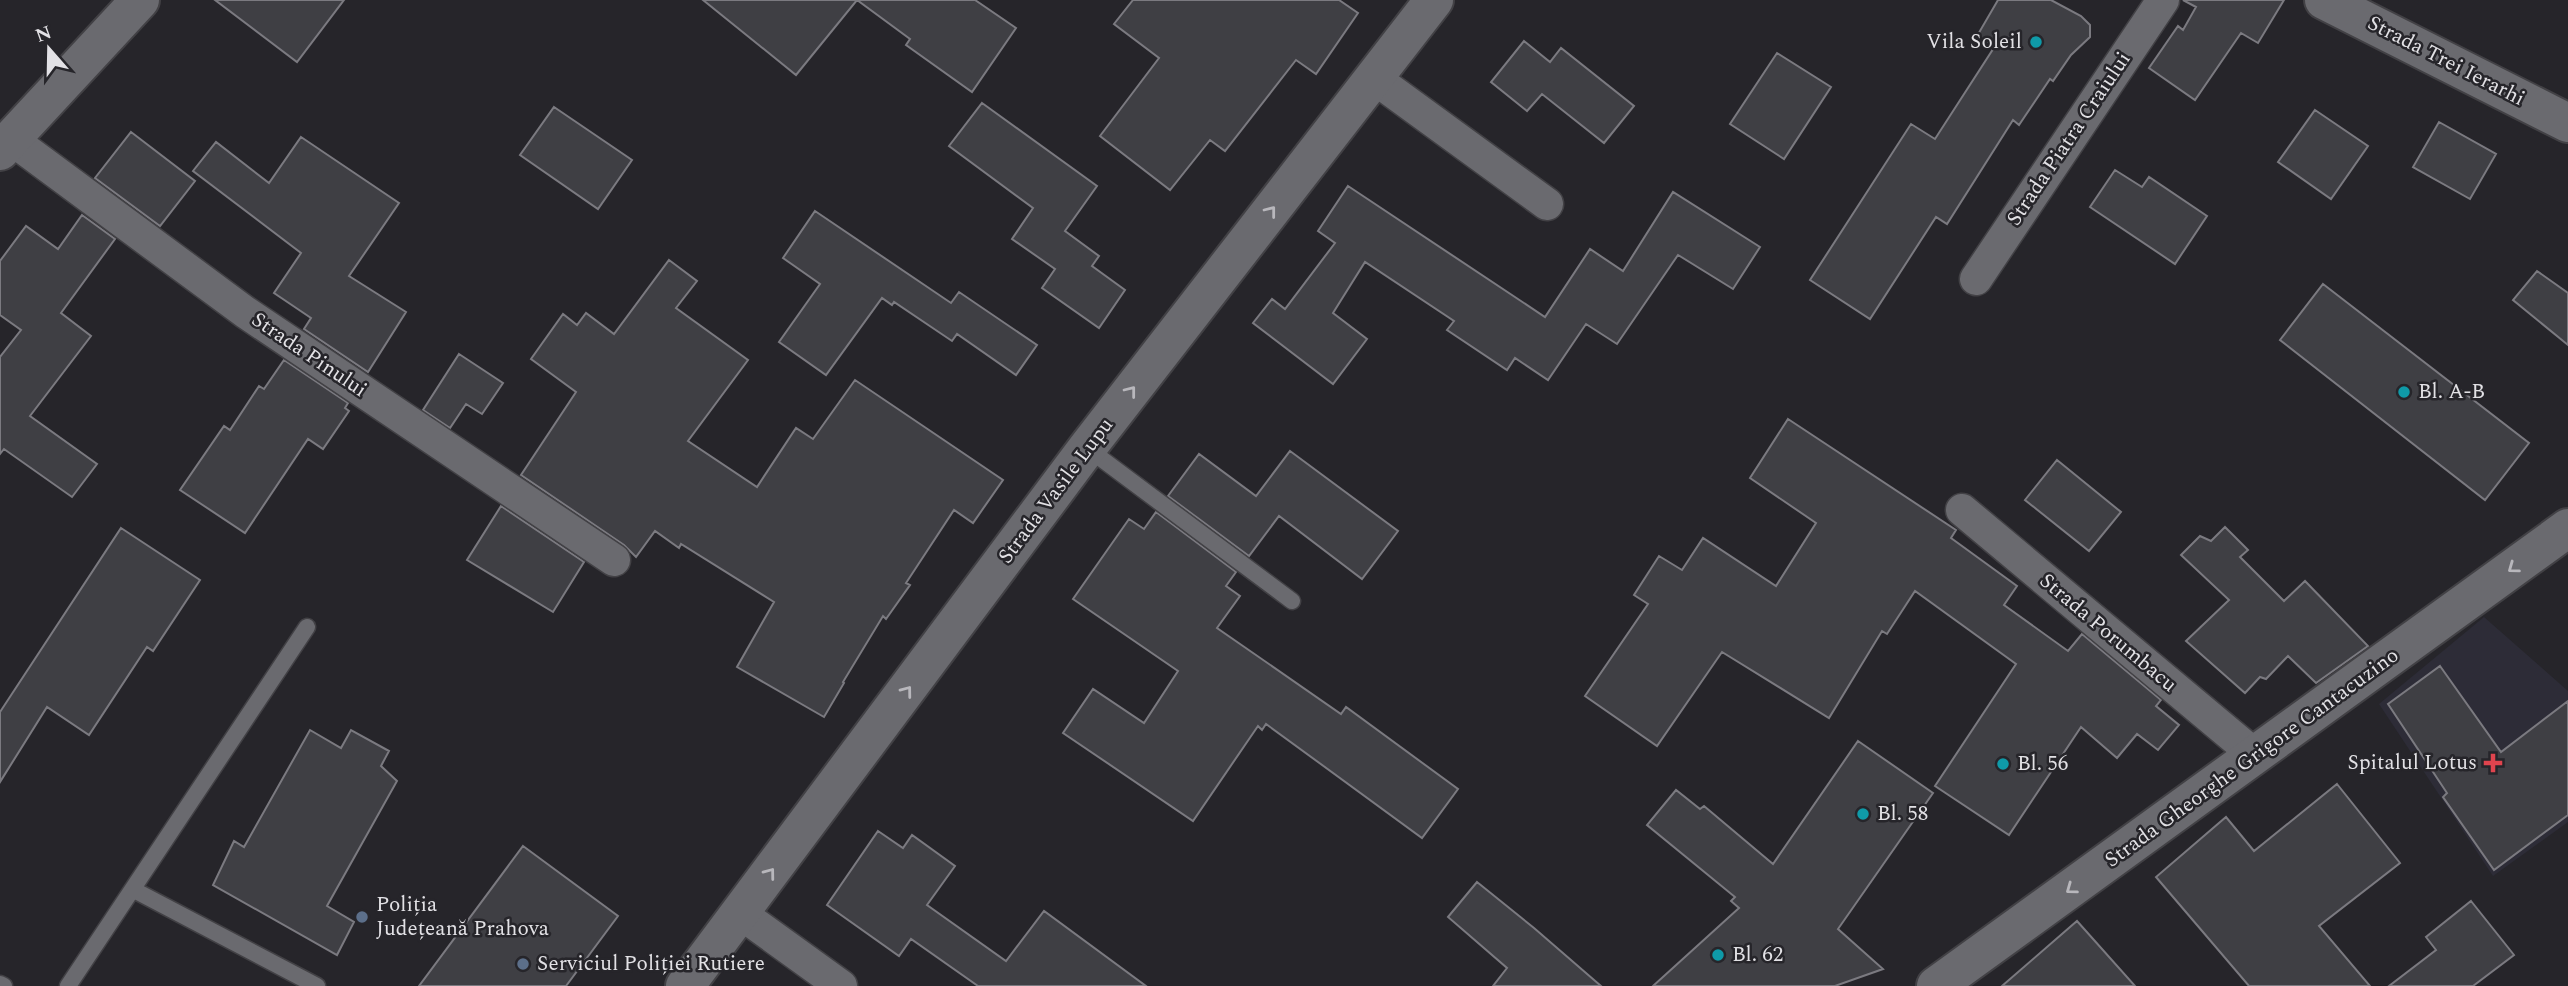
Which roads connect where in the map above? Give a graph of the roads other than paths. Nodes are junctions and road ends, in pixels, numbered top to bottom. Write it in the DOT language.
graph roads {
  1 [pos="140,0"];
  2 [pos="1434,0"];
  3 [pos="2163,0"];
  4 [pos="2325,0"];
  5 [pos="1374,78"];
  6 [pos="2568,122"];
  7 [pos="5,145"];
  8 [pos="1547,204"];
  9 [pos="1976,279"];
  10 [pos="1087,448"];
  11 [pos="1962,510"];
  12 [pos="2568,528"];
  13 [pos="614,560"];
  14 [pos="1292,601"];
  15 [pos="307,627"];
  16 [pos="2255,755"];
  17 [pos="134,890"];
  18 [pos="740,913"];
  19 [pos="68,986"];
  20 [pos="317,986"];
  21 [pos="685,986"];
  22 [pos="841,986"];
  23 [pos="1936,986"];
  1 -- 7 [label="street"];
  2 -- 5 [label="street, Strada Vasile Lupu"];
  3 -- 9 [label="street, Strada Piatra Craiului"];
  4 -- 6 [label="street, Strada Trei Ierarhi"];
  5 -- 8 [label="street"];
  10 -- 5 [label="street, Strada Vasile Lupu, one-way"];
  7 -- 13 [label="street, Strada Pinului"];
  10 -- 14 [label="lane"];
  18 -- 10 [label="street, Strada Vasile Lupu, one-way"];
  11 -- 16 [label="street, Strada Porumbacu"];
  12 -- 16 [label="street, Strada Gheorghe Grigore Cantacuzino, one-way"];
  15 -- 17 [label="lane"];
  16 -- 23 [label="street, Strada Gheorghe Grigore Cantacuzino, one-way"];
  17 -- 19 [label="lane"];
  17 -- 20 [label="lane"];
  18 -- 21 [label="street, Strada Vasile Lupu"];
  18 -- 22 [label="street"];
}
